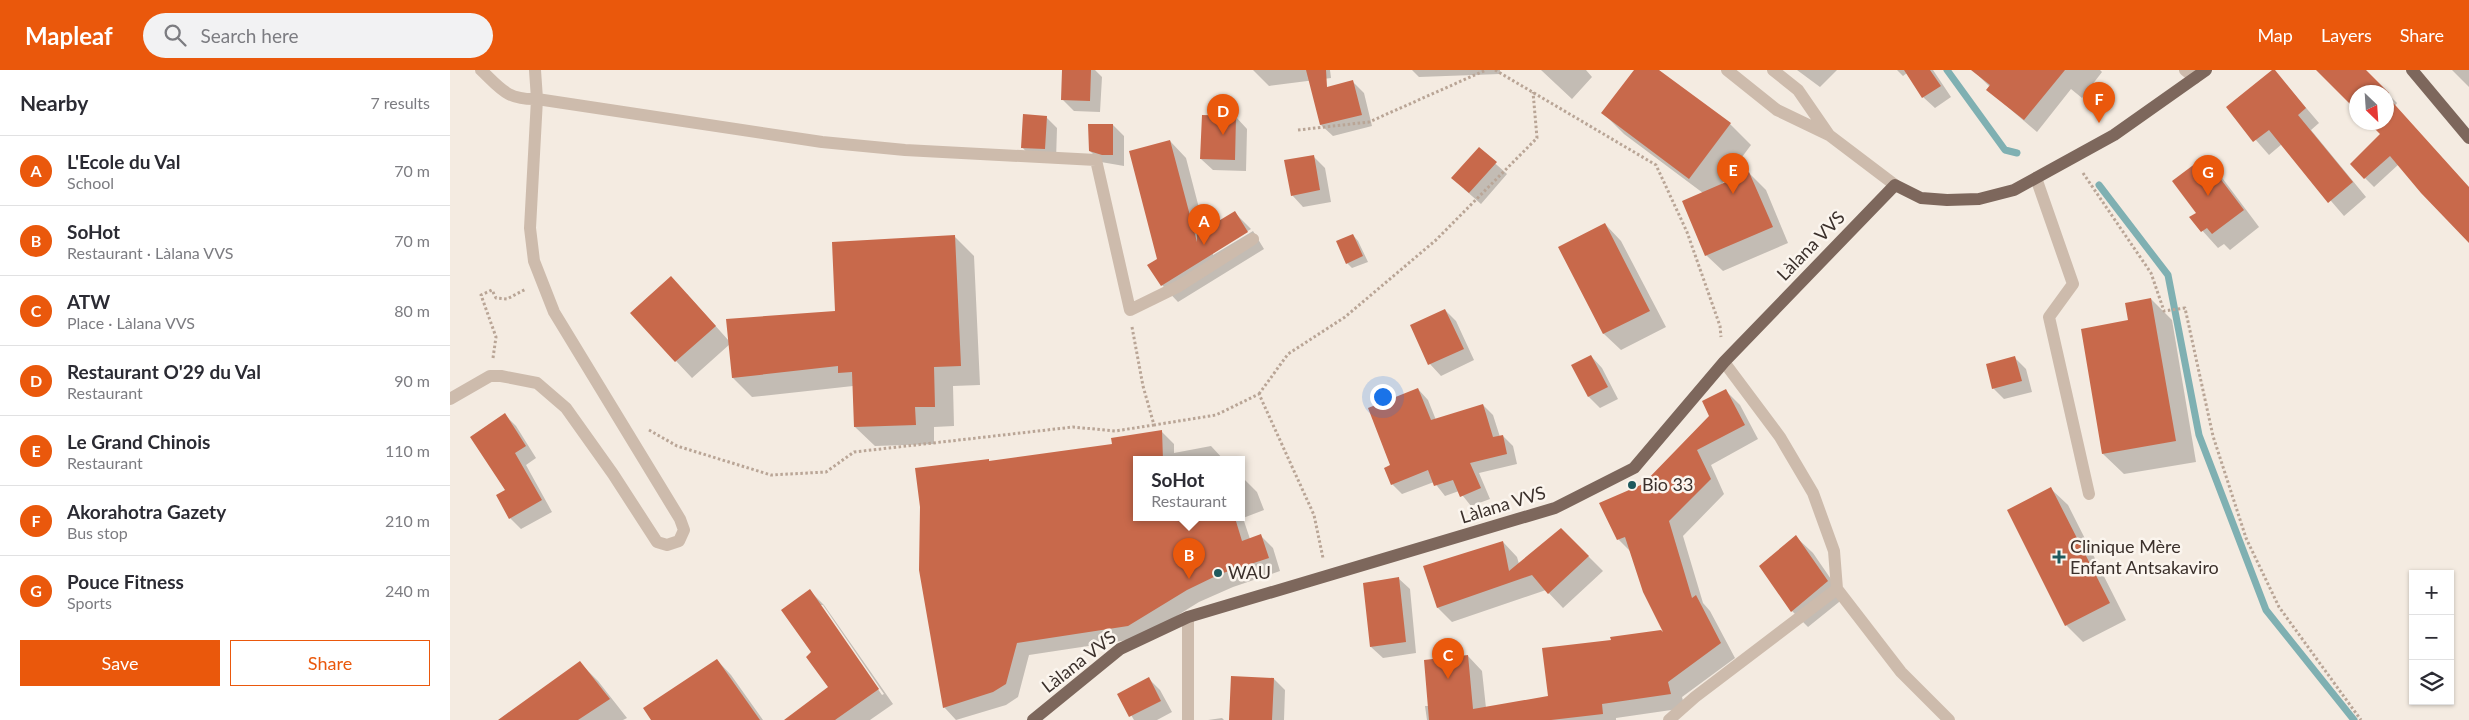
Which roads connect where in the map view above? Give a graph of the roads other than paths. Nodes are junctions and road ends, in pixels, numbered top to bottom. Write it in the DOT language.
graph roads {
  1 [pos="481,70"];
  2 [pos="535,70"];
  3 [pos="1727,70"];
  4 [pos="1773,70"];
  5 [pos="2412,70"];
  6 [pos="2197,72"];
  7 [pos="537,99"];
  8 [pos="1829,136"];
  9 [pos="2469,138"];
  10 [pos="2036,178"];
  11 [pos="1895,185"];
  12 [pos="1253,239"];
  13 [pos="1724,362"];
  14 [pos="450,399"];
  15 [pos="2089,494"];
  16 [pos="1837,589"];
  17 [pos="1188,617"];
  18 [pos="1033,720"];
  19 [pos="1188,720"];
  20 [pos="1669,720"];
  21 [pos="1949,720"];
  1 -- 7 [label="street"];
  2 -- 7 [label="street"];
  3 -- 8 [label="street"];
  4 -- 8 [label="street"];
  5 -- 9 [label="main road"];
  6 -- 10 [label="main road"];
  7 -- 12 [label="street"];
  7 -- 14 [label="street"];
  8 -- 11 [label="street"];
  10 -- 11 [label="main road"];
  10 -- 15 [label="street"];
  11 -- 13 [label="main road, Làlana VVS"];
  13 -- 16 [label="street"];
  13 -- 17 [label="main road, Làlana VVS"];
  16 -- 20 [label="street"];
  16 -- 21 [label="street"];
  17 -- 18 [label="main road, Làlana VVS"];
  17 -- 19 [label="street"];
}
